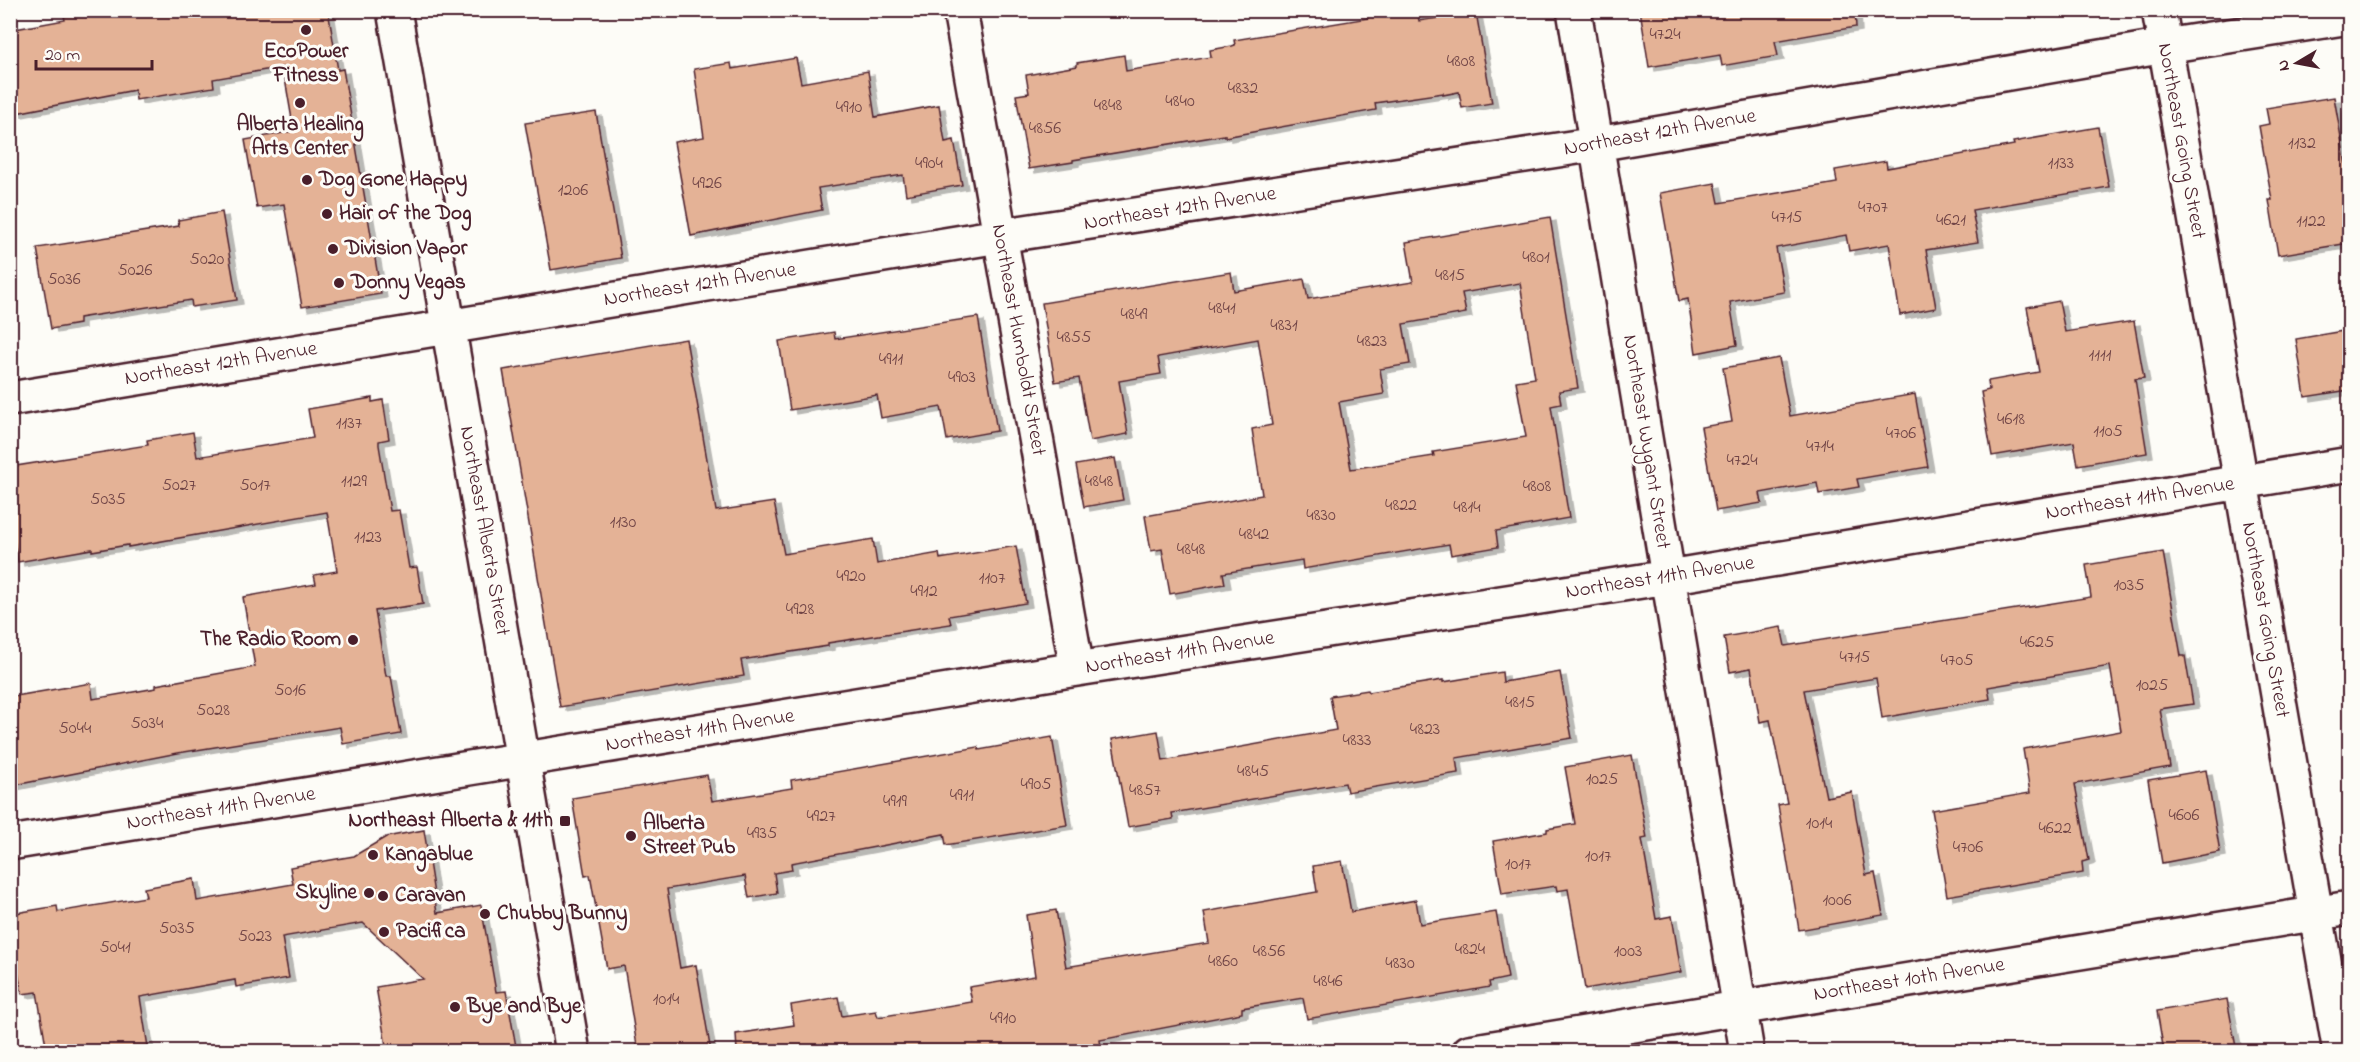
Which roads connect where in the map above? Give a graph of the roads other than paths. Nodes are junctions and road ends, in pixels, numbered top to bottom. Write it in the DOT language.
graph roads {
  1 [pos="394,10"];
  2 [pos="960,10"];
  3 [pos="1574,10"];
  4 [pos="2158,10"];
  5 [pos="2349,17"];
  6 [pos="2165,46"];
  7 [pos="1597,144"];
  8 [pos="999,236"];
  9 [pos="448,326"];
  10 [pos="10,399"];
  11 [pos="2349,464"];
  12 [pos="2241,482"];
  13 [pos="1668,577"];
  14 [pos="1077,669"];
  15 [pos="523,760"];
  16 [pos="10,843"];
  17 [pos="2349,908"];
  18 [pos="2316,913"];
  19 [pos="1740,1008"];
  20 [pos="573,1052"];
  21 [pos="1469,1052"];
  22 [pos="1747,1052"];
  23 [pos="2340,1052"];
  1 -- 9 [label="street, Northeast Alberta Street"];
  2 -- 8 [label="street, Northeast Humboldt Street"];
  3 -- 7 [label="street, Northeast Wygant Street"];
  4 -- 6 [label="street, Northeast Going Street"];
  5 -- 6 [label="street, Northeast 12th Avenue"];
  6 -- 7 [label="street, Northeast 12th Avenue"];
  6 -- 12 [label="street, Northeast Going Street"];
  7 -- 8 [label="street, Northeast 12th Avenue"];
  7 -- 13 [label="street, Northeast Wygant Street"];
  8 -- 9 [label="street, Northeast 12th Avenue"];
  8 -- 14 [label="street, Northeast Humboldt Street"];
  9 -- 10 [label="street, Northeast 12th Avenue"];
  9 -- 15 [label="street, Northeast Alberta Street"];
  11 -- 12 [label="street, Northeast 11th Avenue"];
  12 -- 13 [label="street, Northeast 11th Avenue"];
  12 -- 18 [label="street, Northeast Going Street"];
  13 -- 14 [label="street, Northeast 11th Avenue"];
  13 -- 19 [label="street, Northeast Wygant Street"];
  14 -- 15 [label="street, Northeast 11th Avenue"];
  15 -- 16 [label="street, Northeast 11th Avenue"];
  15 -- 20 [label="street, Northeast Alberta Street"];
  17 -- 18 [label="street, Northeast 10th Avenue"];
  18 -- 19 [label="street, Northeast 10th Avenue"];
  18 -- 23 [label="street, Northeast Going Street"];
  19 -- 21 [label="street, Northeast 10th Avenue"];
  19 -- 22 [label="street, Northeast Wygant Street"];
}
